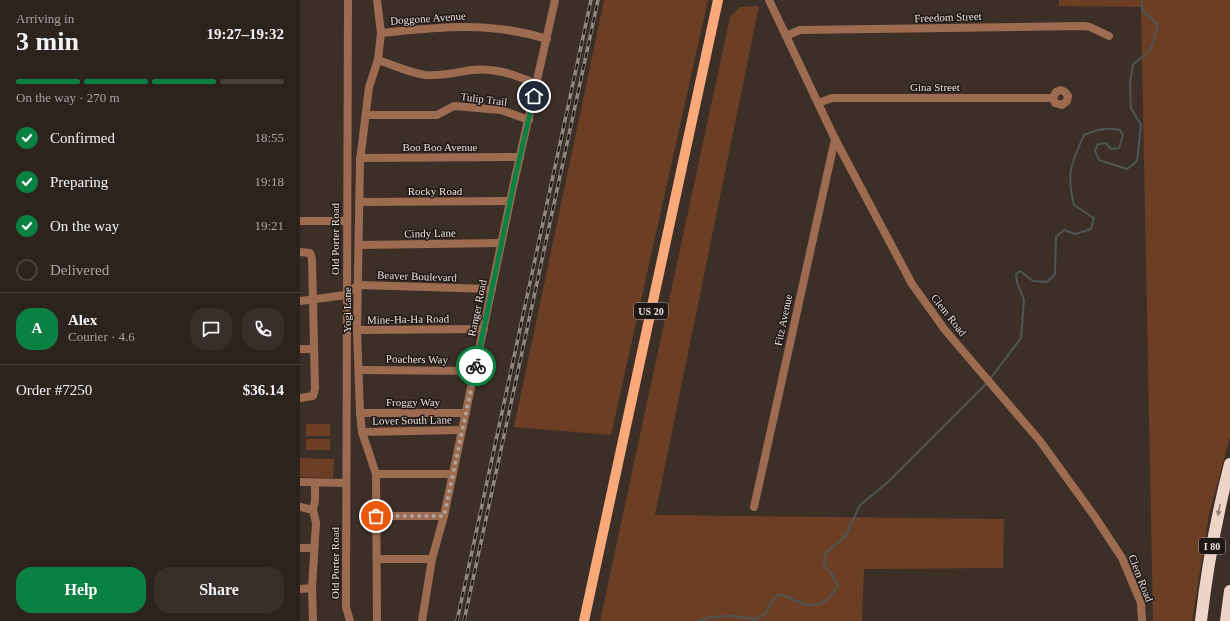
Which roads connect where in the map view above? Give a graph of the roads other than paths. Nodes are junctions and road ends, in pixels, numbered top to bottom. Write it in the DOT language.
graph roads {
  1 [pos="348,0"];
  2 [pos="377,0"];
  3 [pos="555,0"];
  4 [pos="718,0"];
  5 [pos="769,0"];
  6 [pos="381,33"];
  7 [pos="786,36"];
  8 [pos="1109,36"];
  9 [pos="547,39"];
  10 [pos="378,60"];
  11 [pos="537,84"];
  12 [pos="1053,98"];
  13 [pos="818,103"];
  14 [pos="366,115"];
  15 [pos="528,120"];
  16 [pos="835,139"];
  17 [pos="520,157"];
  18 [pos="360,158"];
  19 [pos="510,201"];
  20 [pos="359,202"];
  21 [pos="300,221"];
  22 [pos="346,221"];
  23 [pos="501,243"];
  24 [pos="359,245"];
  25 [pos="300,252"];
  26 [pos="358,285"];
  27 [pos="492,289"];
  28 [pos="346,295"];
  29 [pos="313,299"];
  30 [pos="300,301"];
  31 [pos="484,329"];
  32 [pos="358,330"];
  33 [pos="300,349"];
  34 [pos="314,349"];
  35 [pos="359,370"];
  36 [pos="475,371"];
  37 [pos="300,398"];
  38 [pos="360,413"];
  39 [pos="466,413"];
  40 [pos="462,430"];
  41 [pos="362,432"];
  42 [pos="1230,464"];
  43 [pos="376,474"];
  44 [pos="453,474"];
  45 [pos="300,482"];
  46 [pos="315,483"];
  47 [pos="346,483"];
  48 [pos="300,507"];
  49 [pos="754,507"];
  50 [pos="313,510"];
  51 [pos="376,516"];
  52 [pos="444,516"];
  53 [pos="300,548"];
  54 [pos="314,548"];
  55 [pos="377,559"];
  56 [pos="432,560"];
  57 [pos="312,588"];
  58 [pos="300,589"];
  59 [pos="1230,591"];
  60 [pos="313,621"];
  61 [pos="350,621"];
  62 [pos="377,621"];
  63 [pos="422,621"];
  64 [pos="584,621"];
  65 [pos="1142,621"];
  66 [pos="1201,621"];
  67 [pos="1226,621"];
  1 -- 22 [label="street, Old Porter Road"];
  2 -- 6 [label="street, Yogi Lane"];
  3 -- 9 [label="street, Ranger Road"];
  4 -- 64 [label="main road, US 20"];
  5 -- 7 [label="street, Clem Road"];
  6 -- 9 [label="street, Doggone Avenue"];
  6 -- 10 [label="street, Yogi Lane"];
  7 -- 8 [label="street, Freedom Street"];
  7 -- 13 [label="street, Clem Road"];
  9 -- 11 [label="street, Ranger Road"];
  10 -- 11 [label="street"];
  10 -- 14 [label="street, Yogi Lane"];
  11 -- 15 [label="street, Ranger Road"];
  12 -- 13 [label="street, Gina Street"];
  13 -- 16 [label="street, Clem Road"];
  14 -- 15 [label="street, Tulip Trail"];
  14 -- 18 [label="street, Yogi Lane"];
  15 -- 17 [label="street, Ranger Road"];
  16 -- 49 [label="street, Fitz Avenue"];
  16 -- 65 [label="street, Clem Road"];
  17 -- 18 [label="street, Boo Boo Avenue"];
  17 -- 19 [label="street, Ranger Road"];
  18 -- 20 [label="street, Yogi Lane"];
  19 -- 20 [label="street, Rocky Road"];
  19 -- 23 [label="street, Ranger Road"];
  20 -- 24 [label="street, Yogi Lane"];
  21 -- 22 [label="street"];
  22 -- 28 [label="street, Old Porter Road"];
  23 -- 24 [label="street, Cindy Lane"];
  23 -- 27 [label="street, Ranger Road"];
  24 -- 26 [label="street, Yogi Lane"];
  25 -- 29 [label="street"];
  26 -- 27 [label="street, Beaver Boulevard"];
  26 -- 28 [label="street"];
  26 -- 32 [label="street, Yogi Lane"];
  27 -- 31 [label="street, Ranger Road"];
  28 -- 29 [label="street"];
  28 -- 47 [label="street, Old Porter Road"];
  29 -- 30 [label="street"];
  29 -- 34 [label="street"];
  31 -- 32 [label="street, Mine-Ha-Ha Road"];
  31 -- 36 [label="street, Ranger Road"];
  32 -- 35 [label="street, Yogi Lane"];
  33 -- 34 [label="street"];
  34 -- 37 [label="street"];
  35 -- 36 [label="street, Poachers Way"];
  35 -- 38 [label="street, Yogi Lane"];
  36 -- 39 [label="street, Ranger Road"];
  38 -- 39 [label="street, Froggy Way"];
  38 -- 41 [label="street, Yogi Lane"];
  39 -- 40 [label="street, Ranger Road"];
  40 -- 41 [label="street, Lover South Lane"];
  40 -- 44 [label="street, Ranger Road"];
  41 -- 43 [label="street, Yogi Lane"];
  42 -- 66 [label="highway, I 80, one-way"];
  43 -- 44 [label="street"];
  43 -- 51 [label="street, Yogi Lane"];
  44 -- 52 [label="street, Ranger Road"];
  45 -- 46 [label="street"];
  46 -- 47 [label="street"];
  46 -- 50 [label="street"];
  47 -- 61 [label="street, Old Porter Road"];
  48 -- 50 [label="street"];
  50 -- 54 [label="street"];
  51 -- 52 [label="street"];
  51 -- 55 [label="street, Yogi Lane"];
  52 -- 56 [label="street, Ranger Road"];
  53 -- 54 [label="street"];
  54 -- 57 [label="street"];
  55 -- 56 [label="street"];
  55 -- 62 [label="street, Yogi Lane"];
  56 -- 63 [label="street, Ranger Road"];
  57 -- 58 [label="street"];
  57 -- 60 [label="street"];
  59 -- 67 [label="highway"];
}
